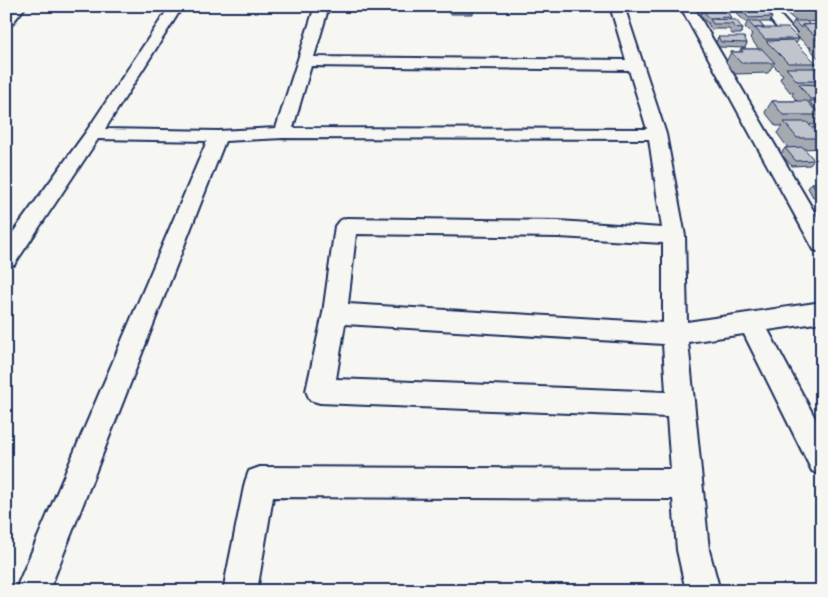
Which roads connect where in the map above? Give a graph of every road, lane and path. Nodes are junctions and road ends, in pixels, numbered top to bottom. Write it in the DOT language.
graph roads {
  1 [pos="20,6"];
  2 [pos="177,6"];
  3 [pos="322,6"];
  4 [pos="617,6"];
  5 [pos="686,6"];
  6 [pos="765,6"];
  7 [pos="6,22"];
  8 [pos="305,61"];
  9 [pos="635,65"];
  10 [pos="822,72"];
  11 [pos="283,133"];
  12 [pos="94,134"];
  13 [pos="657,134"];
  14 [pos="218,136"];
  15 [pos="674,236"];
  16 [pos="822,244"];
  17 [pos="6,259"];
  18 [pos="822,312"];
  19 [pos="335,313"];
  20 [pos="750,322"];
  21 [pos="675,334"];
  22 [pos="680,405"];
  23 [pos="822,461"];
  24 [pos="687,484"];
  25 [pos="32,591"];
  26 [pos="240,591"];
  27 [pos="703,591"];
  1 -- 7 [label="street"];
  2 -- 12 [label="street"];
  3 -- 8 [label="street"];
  4 -- 9 [label="street"];
  5 -- 16 [label="street"];
  6 -- 10 [label="street"];
  8 -- 9 [label="street"];
  8 -- 11 [label="street"];
  9 -- 13 [label="street"];
  11 -- 13 [label="street"];
  11 -- 14 [label="street"];
  12 -- 14 [label="street"];
  12 -- 17 [label="street"];
  13 -- 15 [label="street"];
  14 -- 25 [label="street"];
  15 -- 19 [label="street"];
  15 -- 21 [label="street"];
  18 -- 20 [label="street"];
  19 -- 21 [label="street"];
  19 -- 22 [label="street"];
  20 -- 21 [label="street"];
  20 -- 23 [label="street"];
  21 -- 22 [label="street"];
  22 -- 24 [label="street"];
  24 -- 26 [label="street"];
  24 -- 27 [label="street"];
}
